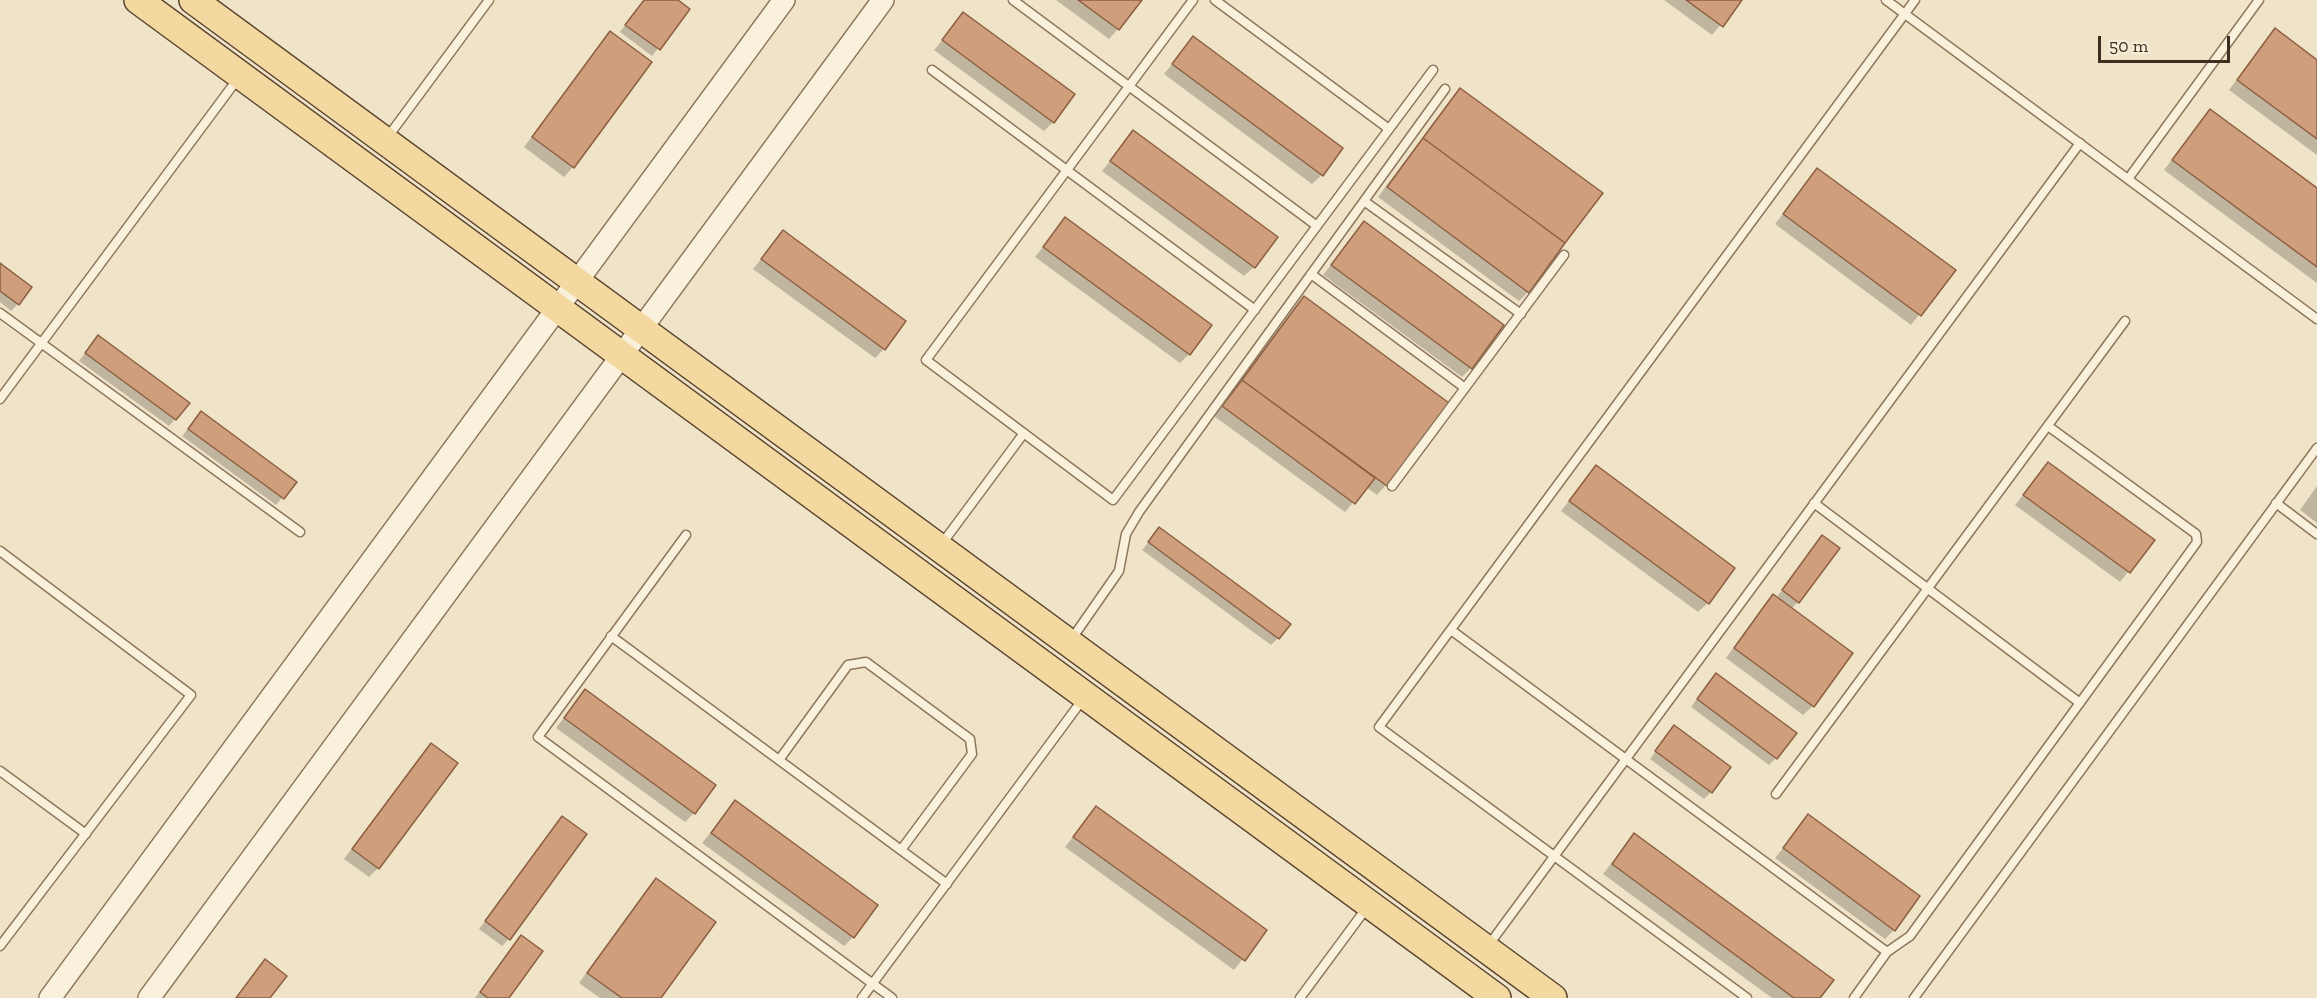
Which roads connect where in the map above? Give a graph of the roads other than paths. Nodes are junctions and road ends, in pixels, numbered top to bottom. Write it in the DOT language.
graph roads {
  1 [pos="138,0"];
  2 [pos="193,0"];
  3 [pos="489,0"];
  4 [pos="784,0"];
  5 [pos="883,0"];
  6 [pos="1013,0"];
  7 [pos="1194,0"];
  8 [pos="1215,0"];
  9 [pos="1886,0"];
  10 [pos="1914,0"];
  11 [pos="2259,0"];
  12 [pos="1904,14"];
  13 [pos="932,70"];
  14 [pos="1432,70"];
  15 [pos="240,75"];
  16 [pos="1129,86"];
  17 [pos="1445,89"];
  18 [pos="1389,129"];
  19 [pos="384,140"];
  20 [pos="2080,144"];
  21 [pos="1067,170"];
  22 [pos="2128,179"];
  23 [pos="1364,201"];
  24 [pos="1317,226"];
  25 [pos="1564,255"];
  26 [pos="1311,274"];
  27 [pos="577,282"];
  28 [pos="558,308"];
  29 [pos="1255,310"];
  30 [pos="0,313"];
  31 [pos="1521,314"];
  32 [pos="2317,319"];
  33 [pos="2125,321"];
  34 [pos="641,329"];
  35 [pos="41,343"];
  36 [pos="622,355"];
  37 [pos="1465,388"];
  38 [pos="0,399"];
  39 [pos="2048,426"];
  40 [pos="1024,433"];
  41 [pos="2317,448"];
  42 [pos="1392,486"];
  43 [pos="1814,503"];
  44 [pos="2276,503"];
  45 [pos="300,532"];
  46 [pos="2317,534"];
  47 [pos="686,535"];
  48 [pos="939,548"];
  49 [pos="0,551"];
  50 [pos="1928,588"];
  51 [pos="1451,630"];
  52 [pos="611,636"];
  53 [pos="1069,643"];
  54 [pos="1085,696"];
  55 [pos="2080,703"];
  56 [pos="1626,759"];
  57 [pos="779,760"];
  58 [pos="0,771"];
  59 [pos="1776,794"];
  60 [pos="86,834"];
  61 [pos="901,850"];
  62 [pos="1554,856"];
  63 [pos="947,884"];
  64 [pos="1369,904"];
  65 [pos="0,946"];
  66 [pos="1486,949"];
  67 [pos="1887,952"];
  68 [pos="873,984"];
  69 [pos="50,998"];
  70 [pos="149,998"];
  71 [pos="862,998"];
  72 [pos="892,998"];
  73 [pos="1301,998"];
  74 [pos="1497,998"];
  75 [pos="1552,998"];
  76 [pos="1747,998"];
  77 [pos="1854,998"];
  78 [pos="1914,998"];
  1 -- 15 [label="main road"];
  2 -- 19 [label="main road"];
  3 -- 19 [label="lane"];
  4 -- 27 [label="street"];
  5 -- 34 [label="street"];
  6 -- 16 [label="lane"];
  7 -- 16 [label="lane"];
  8 -- 18 [label="lane"];
  9 -- 12 [label="lane"];
  10 -- 12 [label="lane"];
  11 -- 22 [label="lane"];
  12 -- 20 [label="lane"];
  12 -- 51 [label="lane"];
  13 -- 21 [label="lane"];
  14 -- 18 [label="lane"];
  15 -- 28 [label="main road"];
  15 -- 35 [label="lane"];
  16 -- 21 [label="lane"];
  16 -- 24 [label="lane"];
  17 -- 23 [label="lane"];
  18 -- 24 [label="lane"];
  19 -- 27 [label="main road"];
  20 -- 22 [label="lane"];
  20 -- 43 [label="lane"];
  21 -- 29 [label="lane"];
  21 -- 40 [label="lane"];
  22 -- 32 [label="lane"];
  23 -- 26 [label="lane"];
  23 -- 31 [label="lane"];
  24 -- 29 [label="lane"];
  25 -- 31 [label="lane"];
  26 -- 37 [label="lane"];
  26 -- 53 [label="lane"];
  27 -- 28 [label="street"];
  27 -- 34 [label="main road"];
  28 -- 36 [label="main road"];
  28 -- 69 [label="street"];
  29 -- 40 [label="lane"];
  30 -- 35 [label="lane"];
  31 -- 37 [label="lane"];
  33 -- 39 [label="lane"];
  34 -- 36 [label="street"];
  34 -- 48 [label="main road"];
  35 -- 38 [label="lane"];
  35 -- 45 [label="lane"];
  36 -- 54 [label="main road"];
  36 -- 70 [label="street"];
  37 -- 42 [label="lane"];
  39 -- 50 [label="lane"];
  39 -- 55 [label="lane"];
  40 -- 48 [label="lane"];
  41 -- 44 [label="lane"];
  43 -- 50 [label="lane"];
  43 -- 56 [label="lane"];
  44 -- 46 [label="lane"];
  44 -- 78 [label="lane"];
  47 -- 52 [label="lane"];
  48 -- 53 [label="main road"];
  49 -- 60 [label="lane"];
  50 -- 55 [label="lane"];
  50 -- 59 [label="lane"];
  51 -- 56 [label="lane"];
  51 -- 62 [label="lane"];
  52 -- 57 [label="lane"];
  52 -- 68 [label="lane"];
  53 -- 66 [label="main road"];
  54 -- 63 [label="lane"];
  54 -- 64 [label="main road"];
  55 -- 67 [label="lane"];
  56 -- 62 [label="lane"];
  56 -- 67 [label="lane"];
  57 -- 61 [label="lane"];
  57 -- 61 [label="lane"];
  58 -- 60 [label="lane"];
  60 -- 65 [label="lane"];
  61 -- 63 [label="lane"];
  62 -- 66 [label="lane"];
  62 -- 76 [label="lane"];
  63 -- 68 [label="lane"];
  64 -- 73 [label="lane"];
  64 -- 74 [label="main road"];
  66 -- 75 [label="main road"];
  67 -- 77 [label="lane"];
  68 -- 71 [label="lane"];
  68 -- 72 [label="lane"];
}
